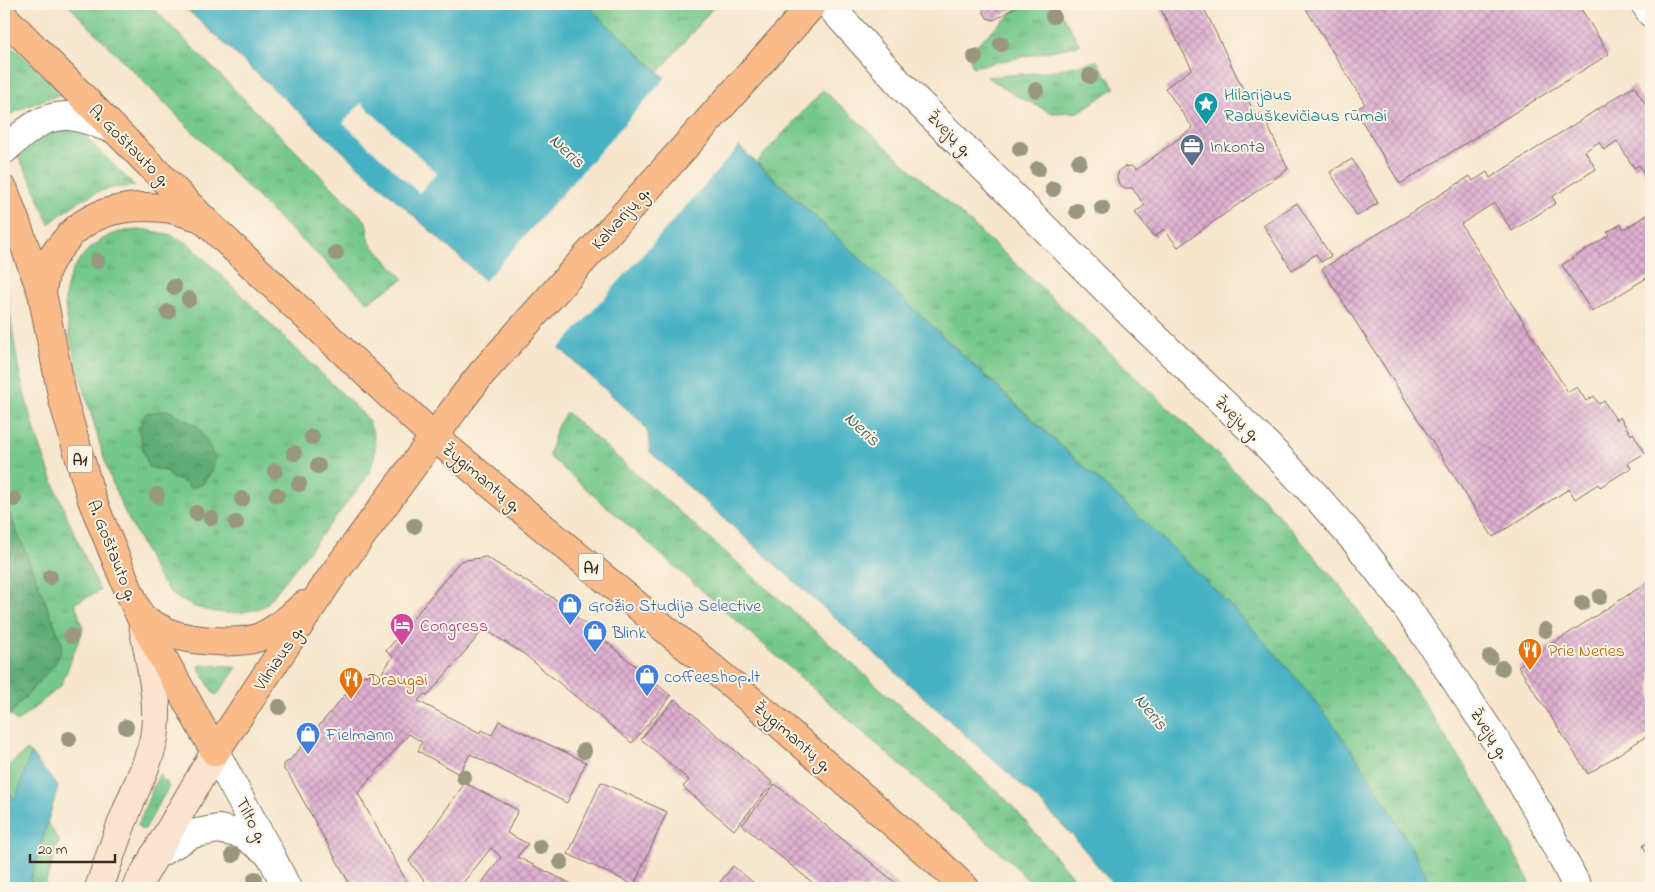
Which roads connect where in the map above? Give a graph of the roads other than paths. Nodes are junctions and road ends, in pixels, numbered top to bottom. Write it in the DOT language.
graph roads {
  1 [pos="813,4"];
  2 [pos="828,4"];
  3 [pos="1645,4"];
  4 [pos="1651,13"];
  5 [pos="4,17"];
  6 [pos="114,129"];
  7 [pos="4,150"];
  8 [pos="4,190"];
  9 [pos="202,218"];
  10 [pos="42,293"];
  11 [pos="433,436"];
  12 [pos="330,579"];
  13 [pos="141,618"];
  14 [pos="215,752"];
  15 [pos="270,854"];
  16 [pos="154,856"];
  17 [pos="99,888"];
  18 [pos="136,888"];
  19 [pos="287,888"];
  20 [pos="965,888"];
  21 [pos="1578,888"];
  1 -- 11 [label="main road, Kalvarijų g."];
  2 -- 21 [label="street, Žvejų g."];
  3 -- 4 [label="street"];
  5 -- 6 [label="main road, A. Goštauto g. / A1"];
  6 -- 7 [label="street"];
  6 -- 9 [label="main road, A. Goštauto g. / A1"];
  8 -- 10 [label="main road, A. Goštauto g. / A1"];
  9 -- 10 [label="main road"];
  9 -- 11 [label="main road, A. Goštauto g. / A1"];
  10 -- 13 [label="main road, A. Goštauto g. / A1"];
  11 -- 12 [label="main road, Vilniaus g."];
  11 -- 20 [label="main road, Žygimantų g. / A1"];
  12 -- 13 [label="main road"];
  12 -- 14 [label="main road, Vilniaus g."];
  13 -- 14 [label="main road, A. Goštauto g."];
  13 -- 17 [label="main road"];
  14 -- 15 [label="street, Tilto g."];
  14 -- 16 [label="main road, Vilniaus g."];
  15 -- 16 [label="street"];
  15 -- 19 [label="street, Tilto g."];
  16 -- 18 [label="main road, Vilniaus g."];
}
